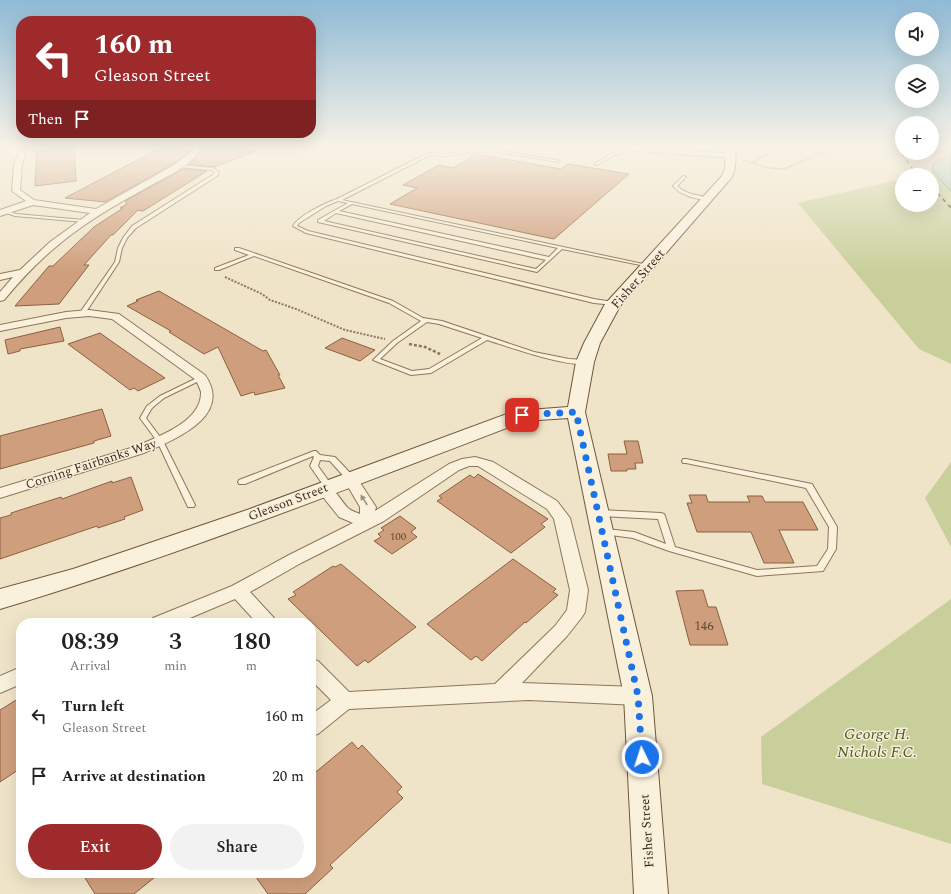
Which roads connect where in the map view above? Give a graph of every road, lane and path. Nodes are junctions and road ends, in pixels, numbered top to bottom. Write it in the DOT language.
graph roads {
  1 [pos="16,189"];
  2 [pos="138,189"];
  3 [pos="194,189"];
  4 [pos="360,189"];
  5 [pos="676,189"];
  6 [pos="717,189"];
  7 [pos="709,199"];
  8 [pos="338,200"];
  9 [pos="32,202"];
  10 [pos="351,203"];
  11 [pos="3,212"];
  12 [pos="97,212"];
  13 [pos="336,212"];
  14 [pos="84,221"];
  15 [pos="562,248"];
  16 [pos="237,249"];
  17 [pos="253,255"];
  18 [pos="550,259"];
  19 [pos="648,266"];
  20 [pos="217,269"];
  21 [pos="23,272"];
  22 [pos="0,277"];
  23 [pos="0,298"];
  24 [pos="614,304"];
  25 [pos="82,314"];
  26 [pos="427,320"];
  27 [pos="0,328"];
  28 [pos="486,338"];
  29 [pos="396,342"];
  30 [pos="444,356"];
  31 [pos="584,362"];
  32 [pos="201,378"];
  33 [pos="576,412"];
  34 [pos="160,441"];
  35 [pos="318,457"];
  36 [pos="686,461"];
  37 [pos="350,478"];
  38 [pos="242,482"];
  39 [pos="327,488"];
  40 [pos="0,493"];
  41 [pos="191,504"];
  42 [pos="600,522"];
  43 [pos="367,523"];
  44 [pos="672,549"];
  45 [pos="238,591"];
  46 [pos="0,599"];
  47 [pos="171,618"];
  48 [pos="263,618"];
  49 [pos="316,672"];
  50 [pos="16,677"];
  51 [pos="0,685"];
  52 [pos="500,692"];
  53 [pos="638,696"];
  54 [pos="345,701"];
  55 [pos="316,723"];
  56 [pos="651,894"];
  1 -- 9 [label="street"];
  2 -- 12 [label="street"];
  3 -- 25 [label="lane"];
  4 -- 8 [label="lane"];
  5 -- 7 [label="lane"];
  6 -- 7 [label="street, Fisher Street"];
  7 -- 19 [label="street, Fisher Street"];
  8 -- 10 [label="lane"];
  8 -- 24 [label="lane"];
  9 -- 11 [label="street"];
  9 -- 12 [label="street"];
  10 -- 13 [label="lane"];
  10 -- 15 [label="lane"];
  11 -- 14 [label="lane"];
  12 -- 14 [label="street"];
  13 -- 18 [label="lane"];
  13 -- 18 [label="lane"];
  14 -- 21 [label="street"];
  15 -- 18 [label="lane"];
  15 -- 19 [label="lane"];
  16 -- 17 [label="lane"];
  17 -- 20 [label="lane"];
  17 -- 26 [label="lane"];
  19 -- 24 [label="street, Fisher Street"];
  20 -- 29 [label="path"];
  21 -- 22 [label="street"];
  21 -- 23 [label="street"];
  24 -- 31 [label="street, Fisher Street"];
  25 -- 27 [label="street"];
  25 -- 32 [label="street"];
  26 -- 28 [label="lane"];
  26 -- 29 [label="lane"];
  28 -- 29 [label="lane"];
  28 -- 31 [label="lane"];
  29 -- 30 [label="path"];
  31 -- 33 [label="street, Fisher Street"];
  32 -- 34 [label="street, Corning Fairbanks Way"];
  32 -- 34 [label="lane"];
  33 -- 37 [label="street, Gleason Street"];
  33 -- 42 [label="street, Fisher Street"];
  34 -- 40 [label="street, Corning Fairbanks Way"];
  34 -- 41 [label="lane"];
  35 -- 37 [label="lane"];
  35 -- 38 [label="lane"];
  35 -- 39 [label="lane"];
  36 -- 44 [label="lane"];
  37 -- 39 [label="street, Gleason Street"];
  43 -- 37 [label="street, one-way"];
  39 -- 43 [label="street"];
  39 -- 46 [label="street, Gleason Street"];
  42 -- 44 [label="lane"];
  42 -- 44 [label="lane"];
  42 -- 53 [label="street, Fisher Street"];
  43 -- 45 [label="street"];
  43 -- 52 [label="street"];
  45 -- 47 [label="street"];
  45 -- 48 [label="street"];
  49 -- 54 [label="street"];
  50 -- 51 [label="street"];
  52 -- 53 [label="street"];
  52 -- 54 [label="street"];
  53 -- 56 [label="street, Fisher Street"];
  54 -- 55 [label="street"];
}
